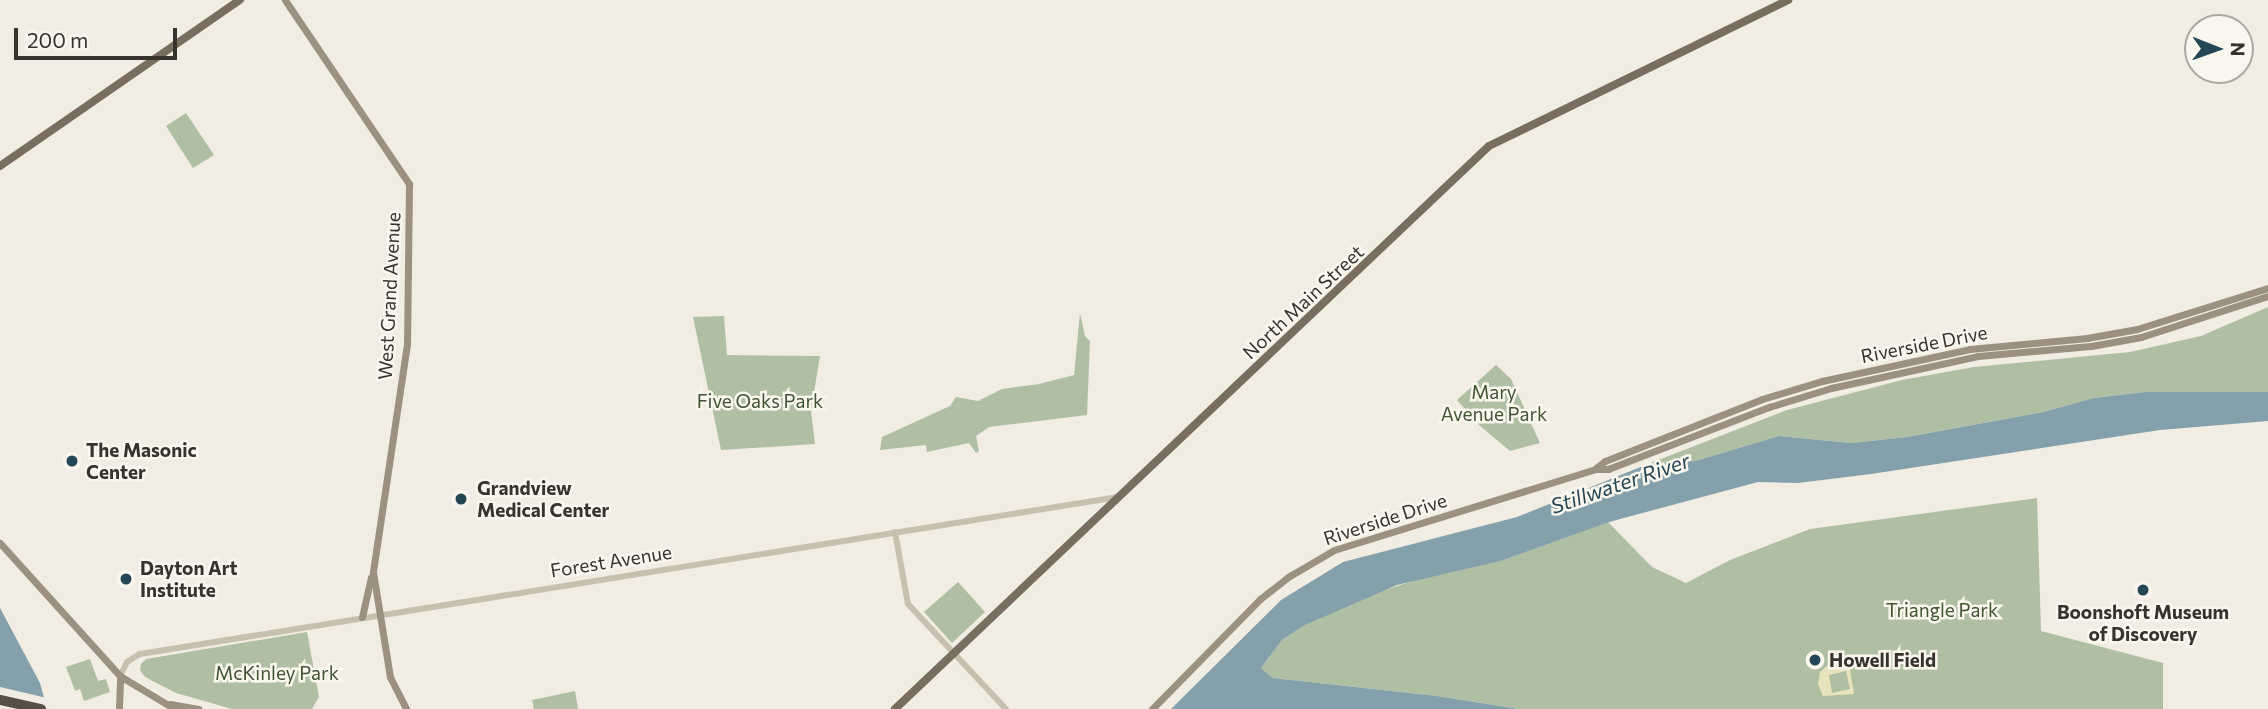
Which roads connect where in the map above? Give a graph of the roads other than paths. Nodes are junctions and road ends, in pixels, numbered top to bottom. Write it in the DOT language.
graph roads {
  1 [pos="240,0"];
  2 [pos="285,0"];
  3 [pos="1788,0"];
  4 [pos="0,166"];
  5 [pos="2268,288"];
  6 [pos="2268,296"];
  7 [pos="1596,469"];
  8 [pos="1118,498"];
  9 [pos="895,532"];
  10 [pos="0,543"];
  11 [pos="373,566"];
  12 [pos="378,615"];
  13 [pos="362,617"];
  14 [pos="953,654"];
  15 [pos="120,676"];
  16 [pos="0,700"];
  17 [pos="172,706"];
  18 [pos="41,709"];
  19 [pos="118,709"];
  20 [pos="199,709"];
  21 [pos="406,709"];
  22 [pos="895,709"];
  23 [pos="1006,709"];
  24 [pos="1152,709"];
  1 -- 4 [label="main road"];
  2 -- 11 [label="main road, West Grand Avenue"];
  3 -- 8 [label="main road, North Main Street"];
  5 -- 7 [label="main road, Riverside Drive"];
  6 -- 7 [label="main road, Riverside Drive"];
  7 -- 24 [label="main road, Riverside Drive"];
  8 -- 9 [label="street, Forest Avenue"];
  8 -- 14 [label="main road, North Main Street"];
  9 -- 12 [label="street, Forest Avenue"];
  9 -- 14 [label="street"];
  10 -- 15 [label="main road"];
  11 -- 12 [label="main road, West Grand Avenue"];
  11 -- 13 [label="main road"];
  12 -- 13 [label="street, Forest Avenue"];
  12 -- 21 [label="main road, West Grand Avenue"];
  13 -- 15 [label="street, Forest Avenue"];
  14 -- 22 [label="main road, North Main Street"];
  14 -- 23 [label="street"];
  15 -- 17 [label="main road"];
  15 -- 19 [label="main road"];
  16 -- 18 [label="highway"];
  17 -- 20 [label="main road"];
}
